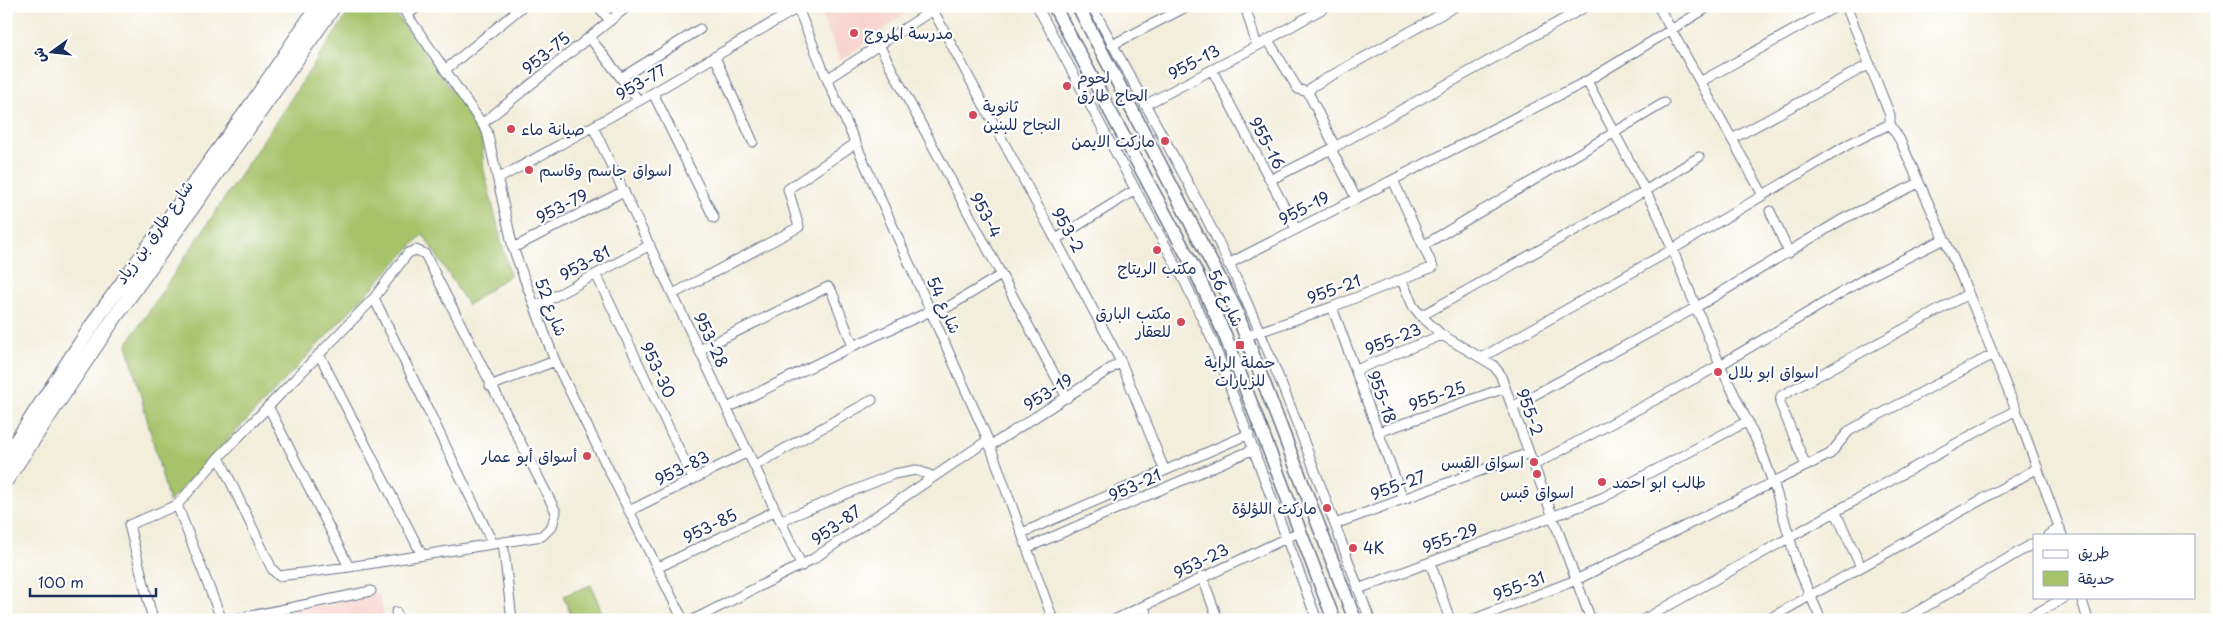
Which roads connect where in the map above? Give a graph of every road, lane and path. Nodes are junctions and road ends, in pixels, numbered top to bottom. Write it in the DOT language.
graph roads {
  1 [pos="318,6"];
  2 [pos="334,6"];
  3 [pos="400,6"];
  4 [pos="419,6"];
  5 [pos="523,6"];
  6 [pos="598,6"];
  7 [pos="628,6"];
  8 [pos="1037,6"];
  9 [pos="1054,6"];
  10 [pos="1078,6"];
  11 [pos="1092,6"];
  12 [pos="1188,6"];
  13 [pos="1245,6"];
  14 [pos="1327,6"];
  15 [pos="1456,6"];
  16 [pos="1587,6"];
  17 [pos="1658,6"];
  18 [pos="1710,6"];
  19 [pos="1837,6"];
  20 [pos="1846,6"];
  21 [pos="799,7"];
  22 [pos="936,8"];
  23 [pos="1176,9"];
  24 [pos="407,16"];
  25 [pos="610,21"];
  26 [pos="700,29"];
  27 [pos="1671,30"];
  28 [pos="590,38"];
  29 [pos="1268,40"];
  30 [pos="879,45"];
  31 [pos="1112,45"];
  32 [pos="1257,46"];
  33 [pos="715,57"];
  34 [pos="1870,64"];
  35 [pos="445,70"];
  36 [pos="1212,70"];
  37 [pos="621,78"];
  38 [pos="826,79"];
  39 [pos="1587,81"];
  40 [pos="1700,82"];
  41 [pos="1308,92"];
  42 [pos="653,93"];
  43 [pos="639,101"];
  44 [pos="1664,103"];
  45 [pos="1145,105"];
  46 [pos="483,123"];
  47 [pos="1890,124"];
  48 [pos="594,127"];
  49 [pos="1616,133"];
  50 [pos="1732,139"];
  51 [pos="753,142"];
  52 [pos="856,143"];
  53 [pos="1333,148"];
  54 [pos="1699,157"];
  55 [pos="498,179"];
  56 [pos="1270,180"];
  57 [pos="1393,180"];
  58 [pos="1919,182"];
  59 [pos="1135,190"];
  60 [pos="624,191"];
  61 [pos="1645,191"];
  62 [pos="1762,195"];
  63 [pos="1356,198"];
  64 [pos="1770,211"];
  65 [pos="714,218"];
  66 [pos="1296,229"];
  67 [pos="1056,239"];
  68 [pos="1944,239"];
  69 [pos="1424,245"];
  70 [pos="650,246"];
  71 [pos="513,248"];
  72 [pos="1673,249"];
  73 [pos="1789,253"];
  74 [pos="1228,264"];
  75 [pos="596,274"];
  76 [pos="1001,275"];
  77 [pos="1402,281"];
  78 [pos="673,294"];
  79 [pos="1968,294"];
  80 [pos="374,298"];
  81 [pos="535,307"];
  82 [pos="1332,307"];
  83 [pos="1695,308"];
  84 [pos="932,314"];
  85 [pos="1421,316"];
  86 [pos="1253,333"];
  87 [pos="1442,335"];
  88 [pos="853,346"];
  89 [pos="700,350"];
  90 [pos="319,354"];
  91 [pos="1992,355"];
  92 [pos="1482,358"];
  93 [pos="555,361"];
  94 [pos="1121,362"];
  95 [pos="1720,365"];
  96 [pos="1356,370"];
  97 [pos="490,386"];
  98 [pos="1505,388"];
  99 [pos="1067,398"];
  100 [pos="872,400"];
  101 [pos="268,406"];
  102 [pos="1512,407"];
  103 [pos="727,408"];
  104 [pos="2016,410"];
  105 [pos="1748,421"];
  106 [pos="1379,432"];
  107 [pos="1248,434"];
  108 [pos="1285,434"];
  109 [pos="1267,441"];
  110 [pos="989,443"];
  111 [pos="1254,449"];
  112 [pos="748,452"];
  113 [pos="1529,453"];
  114 [pos="6,457"];
  115 [pos="219,457"];
  116 [pos="1534,465"];
  117 [pos="754,466"];
  118 [pos="1806,466"];
  119 [pos="2038,468"];
  120 [pos="1164,469"];
  121 [pos="932,476"];
  122 [pos="693,478"];
  123 [pos="6,480"];
  124 [pos="1773,482"];
  125 [pos="1403,499"];
  126 [pos="177,505"];
  127 [pos="629,511"];
  128 [pos="776,511"];
  129 [pos="1836,513"];
  130 [pos="1553,517"];
  131 [pos="780,521"];
  132 [pos="1334,524"];
  133 [pos="1301,531"];
  134 [pos="2061,531"];
  135 [pos="1022,533"];
  136 [pos="1286,538"];
  137 [pos="1790,539"];
  138 [pos="503,542"];
  139 [pos="493,544"];
  140 [pos="2033,544"];
  141 [pos="1027,548"];
  142 [pos="422,555"];
  143 [pos="1430,562"];
  144 [pos="802,566"];
  145 [pos="1861,567"];
  146 [pos="349,568"];
  147 [pos="657,568"];
  148 [pos="1202,576"];
  149 [pos="1576,580"];
  150 [pos="1358,588"];
  151 [pos="371,591"];
  152 [pos="1809,596"];
  153 [pos="2064,598"];
  154 [pos="2081,598"];
  155 [pos="1144,606"];
  156 [pos="152,616"];
  157 [pos="226,620"];
  158 [pos="231,620"];
  159 [pos="512,620"];
  160 [pos="683,620"];
  161 [pos="693,620"];
  162 [pos="1053,620"];
  163 [pos="1114,620"];
  164 [pos="1149,620"];
  165 [pos="1218,620"];
  166 [pos="1317,620"];
  167 [pos="1334,620"];
  168 [pos="1355,620"];
  169 [pos="1370,620"];
  170 [pos="1450,620"];
  171 [pos="1472,620"];
  172 [pos="1591,620"];
  173 [pos="1643,620"];
  174 [pos="1767,620"];
  175 [pos="1821,620"];
  176 [pos="1903,620"];
  177 [pos="2024,620"];
  178 [pos="2088,620"];
  1 -- 114 [label="main road, شارع طارق بن زياد"];
  2 -- 123 [label="main road, شارع طارق بن زياد"];
  3 -- 24 [label="street, شارع 52"];
  4 -- 24 [label="street"];
  5 -- 35 [label="street"];
  6 -- 25 [label="street"];
  7 -- 25 [label="street, 953-75"];
  8 -- 59 [label="street"];
  9 -- 109 [label="street, شارع 56"];
  10 -- 86 [label="street, شارع 56"];
  11 -- 31 [label="street"];
  12 -- 23 [label="street"];
  13 -- 32 [label="street"];
  14 -- 29 [label="street, 955-13"];
  15 -- 41 [label="street"];
  16 -- 53 [label="street"];
  17 -- 27 [label="street"];
  18 -- 27 [label="street, 955-19"];
  19 -- 40 [label="street"];
  20 -- 34 [label="street"];
  21 -- 33 [label="street, 953-77"];
  21 -- 38 [label="street, شارع 54"];
  22 -- 30 [label="street"];
  22 -- 67 [label="street, 953-2"];
  23 -- 31 [label="street"];
  24 -- 35 [label="street, شارع 52"];
  25 -- 28 [label="street, 953-75"];
  26 -- 37 [label="street"];
  27 -- 39 [label="street, 955-19"];
  27 -- 40 [label="street"];
  28 -- 37 [label="street"];
  28 -- 46 [label="street, 953-75"];
  29 -- 32 [label="street, 955-13"];
  29 -- 41 [label="street"];
  30 -- 38 [label="street"];
  30 -- 76 [label="street, 953-4"];
  31 -- 45 [label="street"];
  32 -- 36 [label="street, 955-13"];
  33 -- 42 [label="street, 953-77"];
  33 -- 51 [label="street"];
  34 -- 47 [label="street"];
  34 -- 50 [label="street"];
  35 -- 46 [label="street, شارع 52"];
  36 -- 45 [label="street, 955-13"];
  36 -- 56 [label="street, 955-16"];
  37 -- 43 [label="street"];
  38 -- 52 [label="street, شارع 54"];
  39 -- 49 [label="street"];
  39 -- 57 [label="street, 955-19"];
  40 -- 50 [label="street"];
  41 -- 53 [label="street"];
  42 -- 43 [label="street, 953-77"];
  42 -- 65 [label="street"];
  43 -- 48 [label="street, 953-77"];
  44 -- 49 [label="street"];
  45 -- 74 [label="street"];
  46 -- 55 [label="street, شارع 52"];
  47 -- 58 [label="street"];
  47 -- 62 [label="street"];
  48 -- 55 [label="street, 953-77"];
  48 -- 60 [label="street, 953-28"];
  49 -- 61 [label="street"];
  49 -- 69 [label="street"];
  50 -- 62 [label="street"];
  52 -- 78 [label="street"];
  52 -- 84 [label="street, شارع 54"];
  53 -- 56 [label="street"];
  53 -- 63 [label="street"];
  54 -- 61 [label="street"];
  55 -- 71 [label="street, شارع 52"];
  56 -- 66 [label="street, 955-16"];
  57 -- 63 [label="street, 955-19"];
  57 -- 69 [label="street"];
  58 -- 68 [label="street"];
  58 -- 73 [label="street"];
  59 -- 67 [label="street"];
  59 -- 107 [label="street"];
  60 -- 70 [label="street, 953-28"];
  60 -- 71 [label="street, 953-79"];
  61 -- 72 [label="street"];
  61 -- 85 [label="street"];
  62 -- 72 [label="street"];
  63 -- 66 [label="street, 955-19"];
  64 -- 73 [label="street"];
  66 -- 74 [label="street, 955-19"];
  67 -- 94 [label="street, 953-2"];
  68 -- 79 [label="street"];
  68 -- 95 [label="street"];
  69 -- 77 [label="street, 955-21"];
  70 -- 75 [label="street, 953-81"];
  70 -- 78 [label="street, 953-28"];
  71 -- 81 [label="street, شارع 52"];
  72 -- 83 [label="street"];
  72 -- 92 [label="street"];
  73 -- 83 [label="street"];
  74 -- 86 [label="street"];
  75 -- 81 [label="street, 953-81"];
  75 -- 122 [label="street, 953-30"];
  76 -- 84 [label="street"];
  76 -- 99 [label="street, 953-4"];
  77 -- 82 [label="street, 955-21"];
  77 -- 85 [label="street, 955-2"];
  78 -- 89 [label="street, 953-28"];
  79 -- 91 [label="street"];
  79 -- 118 [label="street"];
  80 -- 90 [label="street"];
  80 -- 97 [label="street"];
  80 -- 139 [label="street"];
  81 -- 93 [label="street, شارع 52"];
  82 -- 86 [label="street, 955-21"];
  82 -- 96 [label="street, 955-18"];
  83 -- 95 [label="street"];
  83 -- 102 [label="street"];
  84 -- 88 [label="street"];
  84 -- 110 [label="street, شارع 54"];
  85 -- 87 [label="street, 955-2"];
  86 -- 108 [label="street, شارع 56"];
  86 -- 132 [label="street"];
  87 -- 92 [label="street, 955-2"];
  87 -- 96 [label="street, 955-23"];
  88 -- 89 [label="street"];
  88 -- 103 [label="street"];
  89 -- 103 [label="street, 953-28"];
  90 -- 101 [label="street"];
  90 -- 142 [label="street"];
  91 -- 104 [label="street"];
  91 -- 118 [label="street, 955-31"];
  92 -- 98 [label="street, 955-2"];
  93 -- 97 [label="street"];
  93 -- 127 [label="street, شارع 52"];
  94 -- 99 [label="street, 953-19"];
  94 -- 120 [label="street, 953-2"];
  95 -- 105 [label="street"];
  95 -- 116 [label="street"];
  96 -- 106 [label="street, 955-18"];
  97 -- 138 [label="street"];
  98 -- 102 [label="street, 955-2"];
  98 -- 106 [label="street, 955-25"];
  99 -- 110 [label="street, 953-19"];
  100 -- 117 [label="street"];
  101 -- 115 [label="street"];
  101 -- 146 [label="street"];
  102 -- 113 [label="street, 955-2"];
  103 -- 112 [label="street, 953-28"];
  104 -- 119 [label="street"];
  104 -- 129 [label="street"];
  105 -- 124 [label="street"];
  105 -- 130 [label="street, 955-29"];
  106 -- 125 [label="street, 955-18"];
  107 -- 111 [label="street"];
  107 -- 120 [label="street, 953-21"];
  108 -- 109 [label="street"];
  108 -- 168 [label="street, شارع 56"];
  109 -- 133 [label="street, شارع 56"];
  110 -- 121 [label="street, 953-87"];
  110 -- 135 [label="street, شارع 54"];
  111 -- 136 [label="street"];
  111 -- 141 [label="street, 953-21"];
  112 -- 117 [label="street, 953-28"];
  112 -- 122 [label="street, 953-83"];
  113 -- 116 [label="street, 955-2"];
  113 -- 125 [label="street, 955-27"];
  115 -- 126 [label="street"];
  115 -- 146 [label="street"];
  116 -- 130 [label="street, 955-2"];
  117 -- 128 [label="street, 953-28"];
  118 -- 124 [label="street, 955-31"];
  119 -- 134 [label="street"];
  119 -- 145 [label="street"];
  120 -- 135 [label="street, 953-21"];
  121 -- 131 [label="street"];
  121 -- 144 [label="street, 953-87"];
  122 -- 127 [label="street, 953-83"];
  124 -- 137 [label="street"];
  124 -- 149 [label="street, 955-31"];
  125 -- 132 [label="street, 955-27"];
  126 -- 156 [label="street"];
  126 -- 157 [label="street"];
  127 -- 147 [label="street, شارع 52"];
  128 -- 131 [label="street, 953-28"];
  128 -- 147 [label="street, 953-85"];
  129 -- 137 [label="street"];
  129 -- 145 [label="street"];
  130 -- 143 [label="street, 955-29"];
  130 -- 149 [label="street, 955-2"];
  131 -- 144 [label="street, 953-28"];
  132 -- 150 [label="street"];
  133 -- 136 [label="street, 953-23"];
  133 -- 167 [label="street, شارع 56"];
  135 -- 141 [label="street, شارع 54"];
  136 -- 148 [label="street, 953-23"];
  136 -- 166 [label="street"];
  137 -- 152 [label="street"];
  137 -- 173 [label="street"];
  138 -- 139 [label="street"];
  138 -- 159 [label="street"];
  139 -- 142 [label="street"];
  140 -- 176 [label="street"];
  141 -- 162 [label="street, شارع 54"];
  142 -- 146 [label="street"];
  143 -- 150 [label="street, 955-29"];
  143 -- 170 [label="street"];
  144 -- 161 [label="street, 953-87"];
  145 -- 152 [label="street"];
  147 -- 160 [label="street, شارع 52"];
  148 -- 155 [label="street, 953-23"];
  148 -- 165 [label="street"];
  149 -- 171 [label="street, 955-31"];
  149 -- 172 [label="street, 955-2"];
  150 -- 169 [label="street"];
  151 -- 158 [label="street"];
  152 -- 174 [label="street"];
  152 -- 175 [label="street"];
  153 -- 177 [label="street"];
  154 -- 178 [label="street"];
  155 -- 163 [label="street, 953-23"];
  155 -- 164 [label="street"];
}
